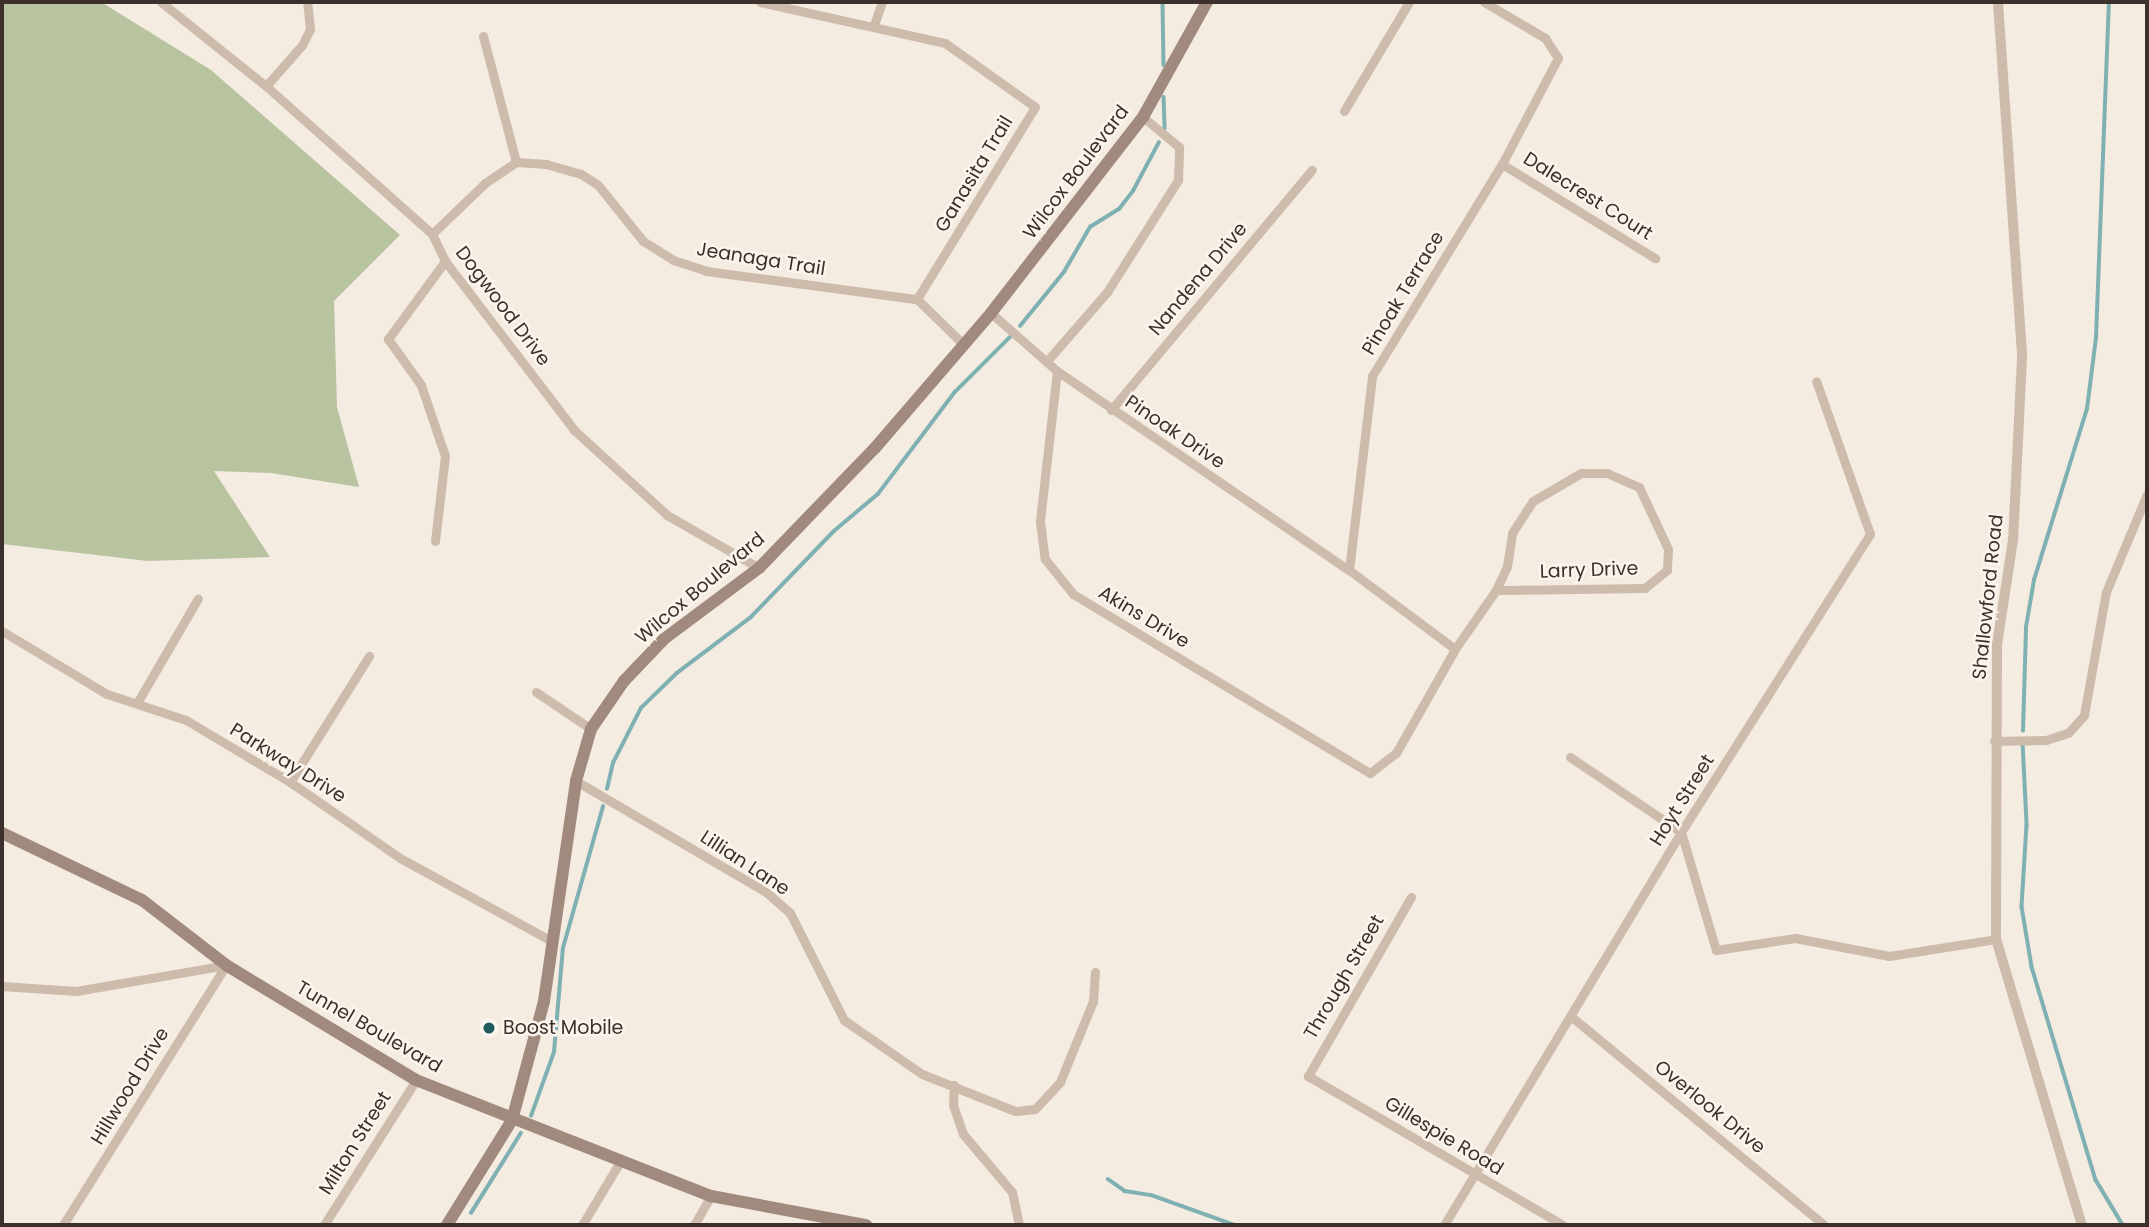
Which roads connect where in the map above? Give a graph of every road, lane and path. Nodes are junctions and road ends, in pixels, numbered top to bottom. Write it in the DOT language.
graph roads {
  1 [pos="161,2"];
  2 [pos="307,2"];
  3 [pos="760,2"];
  4 [pos="882,2"];
  5 [pos="1207,2"];
  6 [pos="1409,2"];
  7 [pos="1484,2"];
  8 [pos="1998,2"];
  9 [pos="874,25"];
  10 [pos="483,36"];
  11 [pos="267,86"];
  12 [pos="1344,111"];
  13 [pos="1143,117"];
  14 [pos="516,162"];
  15 [pos="1502,164"];
  16 [pos="1312,170"];
  17 [pos="432,234"];
  18 [pos="1655,258"];
  19 [pos="444,261"];
  20 [pos="918,299"];
  21 [pos="991,313"];
  22 [pos="962,343"];
  23 [pos="1048,361"];
  24 [pos="1057,371"];
  25 [pos="1816,381"];
  26 [pos="1111,410"];
  27 [pos="2147,494"];
  28 [pos="435,541"];
  29 [pos="759,568"];
  30 [pos="1349,570"];
  31 [pos="1496,590"];
  32 [pos="198,598"];
  33 [pos="2,631"];
  34 [pos="1455,649"];
  35 [pos="369,656"];
  36 [pos="536,692"];
  37 [pos="137,704"];
  38 [pos="591,729"];
  39 [pos="1994,741"];
  40 [pos="1396,753"];
  41 [pos="1570,757"];
  42 [pos="576,781"];
  43 [pos="290,782"];
  44 [pos="1681,832"];
  45 [pos="2,833"];
  46 [pos="1411,897"];
  47 [pos="1996,939"];
  48 [pos="550,940"];
  49 [pos="226,965"];
  50 [pos="1096,972"];
  51 [pos="2,986"];
  52 [pos="1573,1018"];
  53 [pos="1308,1076"];
  54 [pos="416,1080"];
  55 [pos="954,1085"];
  56 [pos="512,1120"];
  57 [pos="621,1160"];
  58 [pos="1473,1174"];
  59 [pos="711,1196"];
  60 [pos="1818,1223"];
  61 [pos="63,1225"];
  62 [pos="324,1225"];
  63 [pos="447,1225"];
  64 [pos="582,1225"];
  65 [pos="694,1225"];
  66 [pos="866,1225"];
  67 [pos="1019,1225"];
  68 [pos="1444,1225"];
  69 [pos="1563,1225"];
  70 [pos="2082,1225"];
  1 -- 11 [label="street, Dogwood Drive"];
  2 -- 11 [label="street"];
  3 -- 9 [label="street, Ganasita Trail"];
  4 -- 9 [label="street"];
  5 -- 13 [label="main road, Wilcox Boulevard"];
  6 -- 12 [label="street"];
  7 -- 15 [label="street, Pinoak Terrace"];
  8 -- 39 [label="street, Shallowford Road"];
  9 -- 20 [label="street, Ganasita Trail"];
  10 -- 14 [label="street"];
  11 -- 17 [label="street, Dogwood Drive"];
  13 -- 21 [label="main road, Wilcox Boulevard"];
  13 -- 23 [label="street"];
  14 -- 17 [label="street"];
  14 -- 20 [label="street, Jeanaga Trail"];
  15 -- 18 [label="street, Dalecrest Court"];
  15 -- 30 [label="street, Pinoak Terrace"];
  16 -- 26 [label="street, Nandena Drive"];
  17 -- 19 [label="street, Dogwood Drive"];
  19 -- 28 [label="street"];
  19 -- 29 [label="street, Dogwood Drive"];
  20 -- 22 [label="street"];
  21 -- 22 [label="main road, Wilcox Boulevard"];
  21 -- 23 [label="street, Pinoak Drive"];
  22 -- 29 [label="main road, Wilcox Boulevard"];
  23 -- 24 [label="street, Pinoak Drive"];
  24 -- 26 [label="street, Pinoak Drive"];
  24 -- 40 [label="street, Akins Drive"];
  25 -- 44 [label="street, Hoyt Street"];
  26 -- 30 [label="street, Pinoak Drive"];
  27 -- 39 [label="street"];
  29 -- 38 [label="main road, Wilcox Boulevard"];
  30 -- 34 [label="street, Pinoak Drive"];
  31 -- 31 [label="street, Larry Drive"];
  31 -- 34 [label="street, Larry Drive"];
  32 -- 37 [label="street"];
  33 -- 37 [label="street, Parkway Drive"];
  34 -- 40 [label="street, Larry Drive"];
  35 -- 43 [label="street"];
  36 -- 38 [label="street"];
  37 -- 43 [label="street, Parkway Drive"];
  38 -- 42 [label="main road, Wilcox Boulevard"];
  39 -- 47 [label="street, Shallowford Road"];
  41 -- 44 [label="street"];
  42 -- 48 [label="main road, Wilcox Boulevard"];
  42 -- 55 [label="street, Lillian Lane"];
  43 -- 48 [label="street, Parkway Drive"];
  44 -- 47 [label="street"];
  44 -- 52 [label="street, Hoyt Street"];
  45 -- 49 [label="main road, Tunnel Boulevard"];
  46 -- 53 [label="street, Through Street"];
  47 -- 70 [label="street, Shallowford Road"];
  48 -- 56 [label="main road, Wilcox Boulevard"];
  49 -- 51 [label="street"];
  49 -- 54 [label="main road, Tunnel Boulevard"];
  49 -- 61 [label="street, Hillwood Drive"];
  50 -- 55 [label="street, Lillian Lane"];
  52 -- 58 [label="street, Hoyt Street"];
  52 -- 60 [label="street, Overlook Drive"];
  53 -- 58 [label="street, Gillespie Road"];
  54 -- 56 [label="main road, Tunnel Boulevard"];
  54 -- 62 [label="street, Milton Street"];
  55 -- 67 [label="street"];
  56 -- 57 [label="main road, Tunnel Boulevard"];
  56 -- 63 [label="main road, Wilcox Boulevard"];
  57 -- 59 [label="main road, Tunnel Boulevard"];
  57 -- 64 [label="street"];
  58 -- 68 [label="street, Hoyt Street"];
  58 -- 69 [label="street, Gillespie Road"];
  59 -- 65 [label="street"];
  59 -- 66 [label="main road, Tunnel Boulevard"];
}
